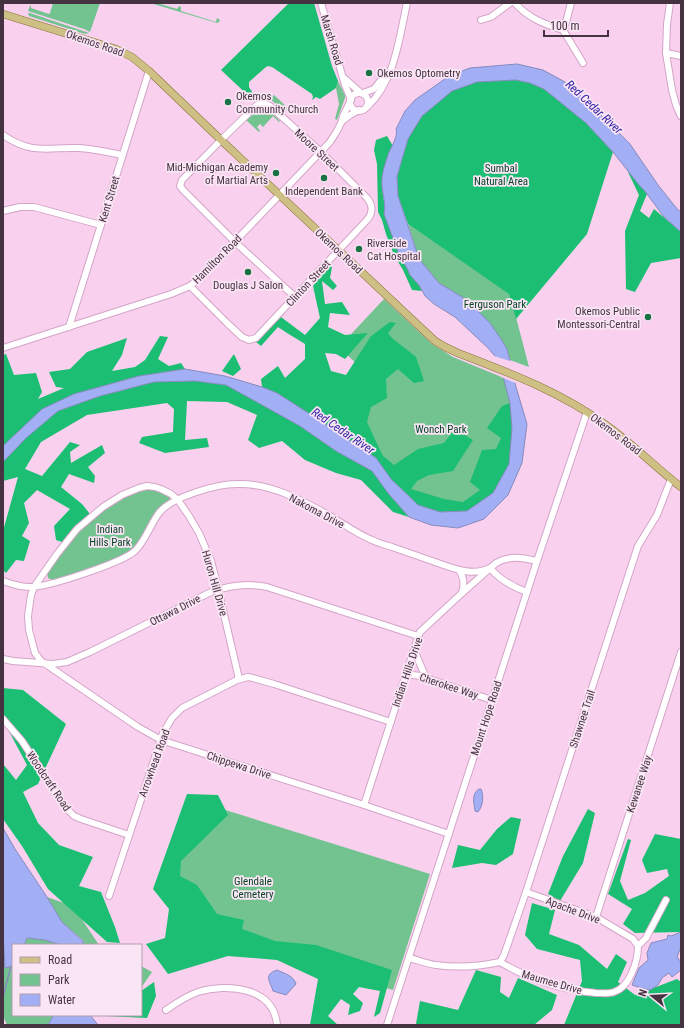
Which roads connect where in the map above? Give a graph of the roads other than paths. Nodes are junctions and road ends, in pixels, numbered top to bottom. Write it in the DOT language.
graph roads {
  1 [pos="321,3"];
  2 [pos="406,3"];
  3 [pos="510,3"];
  4 [pos="515,3"];
  5 [pos="571,3"];
  6 [pos="670,3"];
  7 [pos="3,14"];
  8 [pos="481,20"];
  9 [pos="563,30"];
  10 [pos="666,53"];
  11 [pos="681,56"];
  12 [pos="583,63"];
  13 [pos="391,65"];
  14 [pos="148,71"];
  15 [pos="344,77"];
  16 [pos="362,93"];
  17 [pos="351,99"];
  18 [pos="367,107"];
  19 [pos="359,110"];
  20 [pos="681,116"];
  21 [pos="342,121"];
  22 [pos="3,135"];
  23 [pos="221,140"];
  24 [pos="321,152"];
  25 [pos="122,155"];
  26 [pos="280,194"];
  27 [pos="368,198"];
  28 [pos="3,211"];
  29 [pos="101,225"];
  30 [pos="235,242"];
  31 [pos="338,250"];
  32 [pos="190,286"];
  33 [pos="295,297"];
  34 [pos="69,327"];
  35 [pos="3,348"];
  36 [pos="587,412"];
  37 [pos="671,479"];
  38 [pos="681,487"];
  39 [pos="178,500"];
  40 [pos="537,561"];
  41 [pos="490,568"];
  42 [pos="459,570"];
  43 [pos="3,581"];
  44 [pos="34,586"];
  45 [pos="218,590"];
  46 [pos="527,592"];
  47 [pos="461,594"];
  48 [pos="418,636"];
  49 [pos="414,650"];
  50 [pos="681,652"];
  51 [pos="3,659"];
  52 [pos="67,662"];
  53 [pos="44,663"];
  54 [pos="406,674"];
  55 [pos="64,676"];
  56 [pos="426,678"];
  57 [pos="239,679"];
  58 [pos="492,700"];
  59 [pos="3,719"];
  60 [pos="390,722"];
  61 [pos="161,740"];
  62 [pos="364,805"];
  63 [pos="449,834"];
  64 [pos="129,835"];
  65 [pos="526,892"];
  66 [pos="109,896"];
  67 [pos="666,900"];
  68 [pos="596,917"];
  69 [pos="638,946"];
  70 [pos="409,958"];
  71 [pos="500,962"];
  72 [pos="166,1010"];
  73 [pos="277,1025"];
  74 [pos="387,1025"];
  1 -- 15 [label="street, Marsh Road"];
  2 -- 13 [label="street"];
  3 -- 8 [label="street"];
  4 -- 9 [label="street"];
  5 -- 9 [label="street"];
  6 -- 10 [label="street"];
  7 -- 14 [label="main road, Okemos Road"];
  9 -- 12 [label="street"];
  10 -- 11 [label="street"];
  10 -- 20 [label="street"];
  13 -- 16 [label="street"];
  13 -- 18 [label="street"];
  14 -- 23 [label="main road, Okemos Road"];
  14 -- 25 [label="street, Kent Street"];
  15 -- 16 [label="street, Marsh Road"];
  15 -- 17 [label="street, Marsh Road"];
  16 -- 17 [label="street"];
  16 -- 18 [label="street"];
  17 -- 19 [label="street"];
  17 -- 21 [label="street, Hamilton Road"];
  18 -- 19 [label="street"];
  19 -- 21 [label="street, Hamilton Road"];
  21 -- 24 [label="street, Hamilton Road"];
  22 -- 25 [label="street"];
  23 -- 24 [label="street, Moore Street"];
  23 -- 26 [label="main road, Okemos Road"];
  23 -- 30 [label="street"];
  24 -- 26 [label="street, Hamilton Road"];
  24 -- 27 [label="street, Moore Street"];
  25 -- 29 [label="street, Kent Street"];
  26 -- 30 [label="street, Hamilton Road"];
  26 -- 31 [label="main road, Okemos Road"];
  27 -- 31 [label="street, Clinton Street"];
  28 -- 29 [label="street"];
  29 -- 34 [label="street, Kent Street"];
  30 -- 32 [label="street, Hamilton Road"];
  30 -- 33 [label="street"];
  31 -- 33 [label="street, Clinton Street"];
  31 -- 36 [label="main road, Okemos Road"];
  32 -- 33 [label="street, Clinton Street"];
  32 -- 34 [label="street, Hamilton Road"];
  34 -- 35 [label="street, Hamilton Road"];
  36 -- 37 [label="main road, Okemos Road"];
  36 -- 40 [label="street, Mount Hope Road"];
  37 -- 38 [label="main road, Okemos Road"];
  37 -- 65 [label="street, Shawnee Trail"];
  39 -- 42 [label="street, Nakoma Drive"];
  39 -- 44 [label="street, Nakoma Drive"];
  39 -- 44 [label="street, Huron Hill Drive"];
  39 -- 45 [label="street, Huron Hill Drive"];
  40 -- 41 [label="street, Indian Hills Drive"];
  40 -- 46 [label="street, Mount Hope Road"];
  41 -- 42 [label="street, Nakoma Drive"];
  41 -- 46 [label="street"];
  41 -- 47 [label="street, Indian Hills Drive"];
  42 -- 47 [label="street"];
  43 -- 44 [label="street, Nakoma Drive"];
  44 -- 53 [label="street, Huron Hill Drive"];
  45 -- 48 [label="street, Ottawa Drive"];
  45 -- 52 [label="street, Ottawa Drive"];
  45 -- 57 [label="street, Huron Hill Drive"];
  46 -- 58 [label="street, Mount Hope Road"];
  47 -- 48 [label="street, Indian Hills Drive"];
  48 -- 49 [label="street, Indian Hills Drive"];
  49 -- 54 [label="street, Indian Hills Drive"];
  49 -- 56 [label="street"];
  50 -- 68 [label="street, Kewanee Way"];
  51 -- 53 [label="street, Ottawa Drive"];
  52 -- 53 [label="street, Ottawa Drive"];
  52 -- 55 [label="street"];
  53 -- 55 [label="street, Chippewa Drive"];
  54 -- 56 [label="street, Cherokee Way"];
  54 -- 60 [label="street, Indian Hills Drive"];
  55 -- 61 [label="street, Chippewa Drive"];
  56 -- 58 [label="street, Cherokee Way"];
  57 -- 60 [label="street, Arrowhead Road"];
  57 -- 61 [label="street, Arrowhead Road"];
  58 -- 63 [label="street, Mount Hope Road"];
  59 -- 64 [label="street, Woodcraft Road"];
  60 -- 62 [label="street, Indian Hills Drive"];
  61 -- 62 [label="street, Chippewa Drive"];
  61 -- 64 [label="street, Arrowhead Road"];
  62 -- 63 [label="street, Chippewa Drive"];
  63 -- 70 [label="street, Mount Hope Road"];
  64 -- 66 [label="street, Arrowhead Road"];
  65 -- 68 [label="street, Apache Drive"];
  65 -- 71 [label="street, Shawnee Trail"];
  67 -- 69 [label="street, Maumee Drive"];
  68 -- 69 [label="street, Apache Drive"];
  69 -- 71 [label="street, Maumee Drive"];
  70 -- 71 [label="street"];
  70 -- 74 [label="street, Mount Hope Road"];
  72 -- 73 [label="street"];
}
